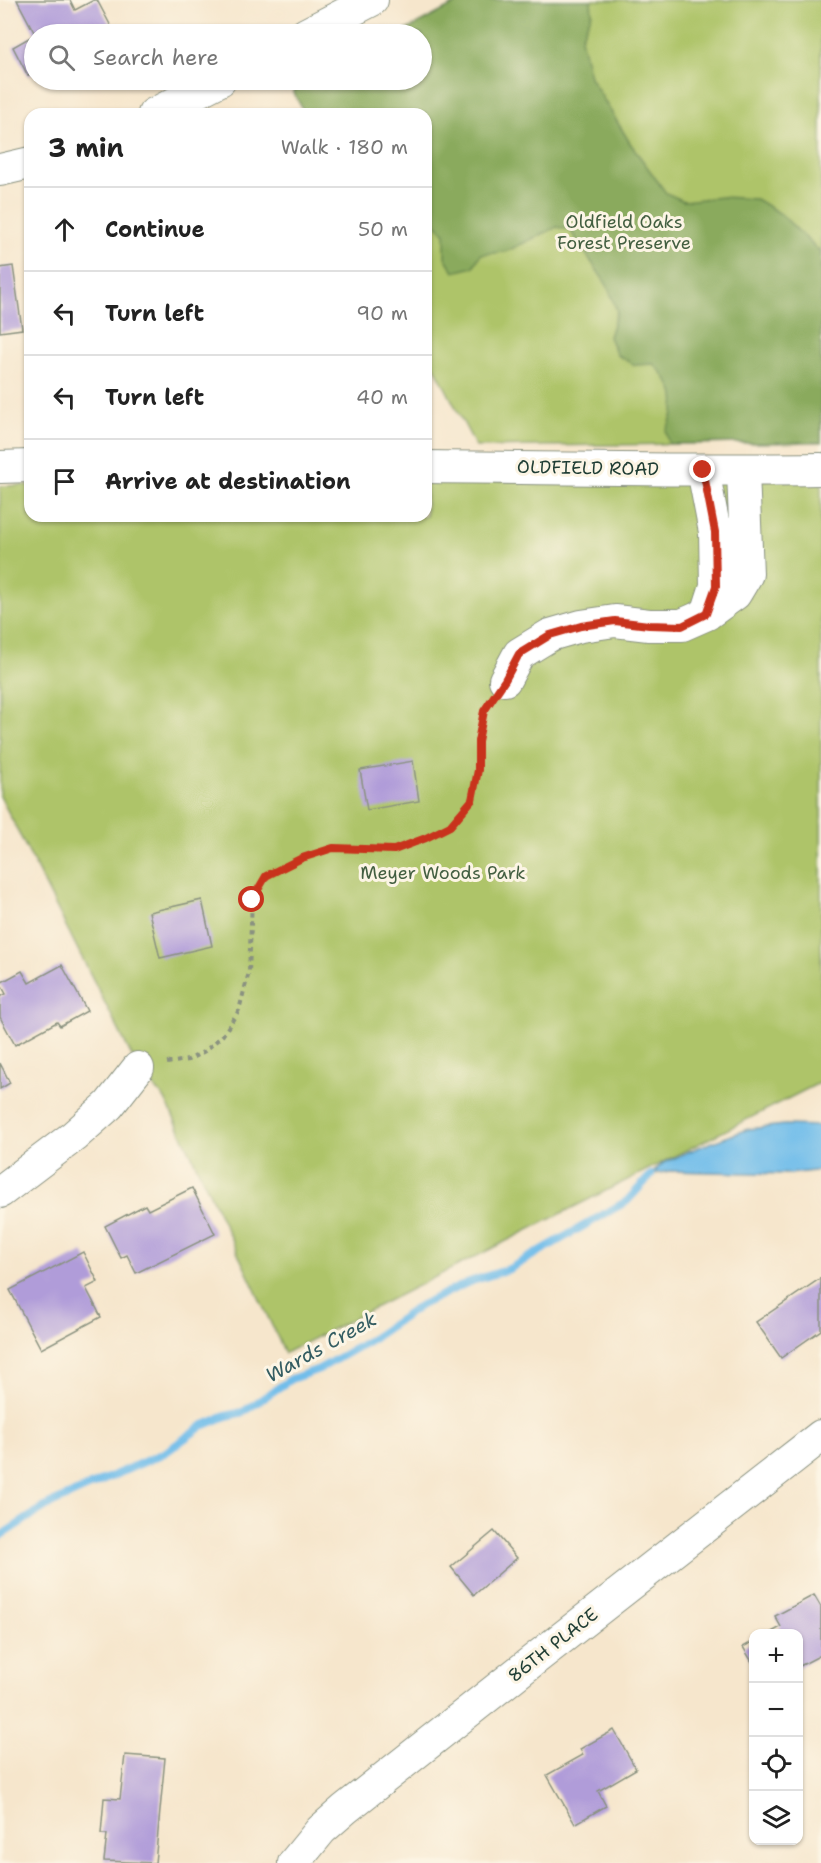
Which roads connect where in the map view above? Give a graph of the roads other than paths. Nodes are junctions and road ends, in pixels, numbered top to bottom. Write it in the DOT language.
graph roads {
  1 [pos="372,0"];
  2 [pos="325,24"];
  3 [pos="201,90"];
  4 [pos="166,108"];
  5 [pos="24,165"];
  6 [pos="0,170"];
  7 [pos="24,466"];
  8 [pos="0,467"];
  9 [pos="432,467"];
  10 [pos="821,469"];
  11 [pos="703,470"];
  12 [pos="743,471"];
  13 [pos="706,614"];
  14 [pos="505,680"];
  15 [pos="138,1068"];
  16 [pos="0,1191"];
  17 [pos="821,1436"];
  18 [pos="294,1863"];
  1 -- 2 [label="street"];
  3 -- 4 [label="street"];
  5 -- 6 [label="street"];
  7 -- 8 [label="street"];
  9 -- 11 [label="street, OLDFIELD ROAD"];
  10 -- 12 [label="street, OLDFIELD ROAD"];
  11 -- 12 [label="street, OLDFIELD ROAD"];
  11 -- 13 [label="street"];
  12 -- 13 [label="street"];
  13 -- 14 [label="street"];
  15 -- 16 [label="street"];
  17 -- 18 [label="street, 86TH PLACE"];
}
